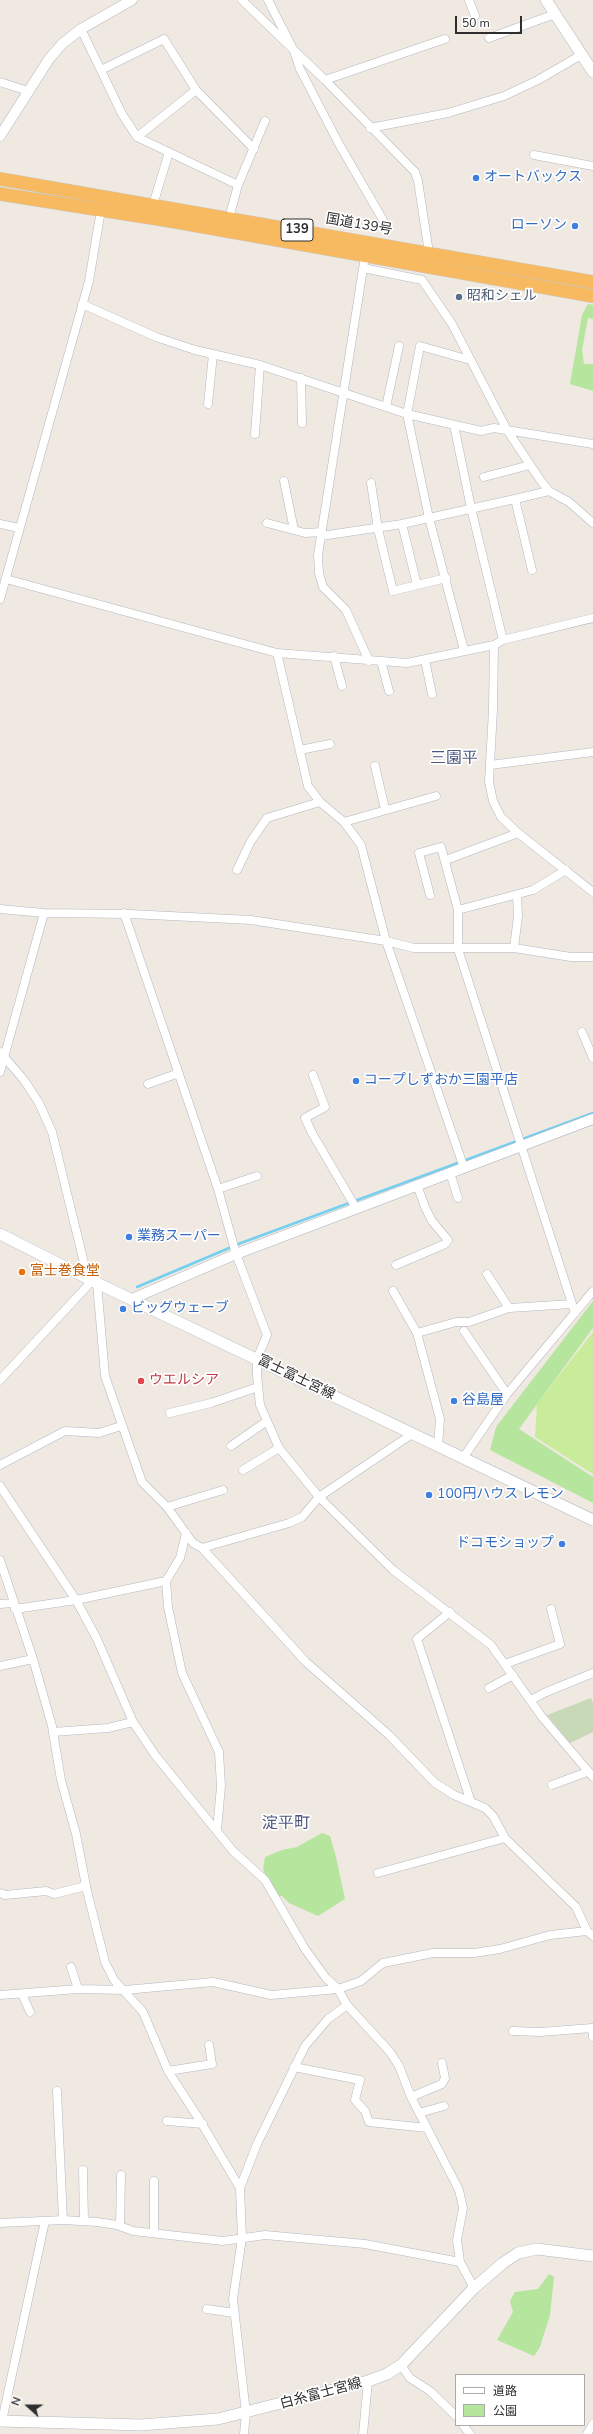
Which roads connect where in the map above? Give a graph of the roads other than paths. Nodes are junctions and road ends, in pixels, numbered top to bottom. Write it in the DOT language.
graph roads {
  1 [pos="132,0"];
  2 [pos="242,0"];
  3 [pos="268,0"];
  4 [pos="469,0"];
  5 [pos="546,0"];
  6 [pos="555,14"];
  7 [pos="475,16"];
  8 [pos="81,29"];
  9 [pos="489,38"];
  10 [pos="445,39"];
  11 [pos="294,51"];
  12 [pos="587,58"];
  13 [pos="101,70"];
  14 [pos="593,72"];
  15 [pos="325,80"];
  16 [pos="0,82"];
  17 [pos="196,90"];
  18 [pos="28,91"];
  19 [pos="265,121"];
  20 [pos="370,128"];
  21 [pos="0,136"];
  22 [pos="137,137"];
  23 [pos="254,149"];
  24 [pos="169,152"];
  25 [pos="534,155"];
  26 [pos="593,166"];
  27 [pos="0,179"];
  28 [pos="238,185"];
  29 [pos="0,194"];
  30 [pos="153,205"];
  31 [pos="101,210"];
  32 [pos="229,218"];
  33 [pos="383,220"];
  34 [pos="429,253"];
  35 [pos="364,262"];
  36 [pos="593,282"];
  37 [pos="593,296"];
  38 [pos="82,304"];
  39 [pos="399,346"];
  40 [pos="213,354"];
  41 [pos="470,360"];
  42 [pos="260,365"];
  43 [pos="301,378"];
  44 [pos="344,392"];
  45 [pos="208,404"];
  46 [pos="386,407"];
  47 [pos="407,414"];
  48 [pos="302,423"];
  49 [pos="454,425"];
  50 [pos="507,430"];
  51 [pos="255,434"];
  52 [pos="593,444"];
  53 [pos="530,465"];
  54 [pos="484,477"];
  55 [pos="284,481"];
  56 [pos="371,483"];
  57 [pos="549,492"];
  58 [pos="514,499"];
  59 [pos="471,508"];
  60 [pos="429,518"];
  61 [pos="267,523"];
  62 [pos="593,523"];
  63 [pos="0,524"];
  64 [pos="402,524"];
  65 [pos="19,528"];
  66 [pos="378,529"];
  67 [pos="294,530"];
  68 [pos="322,534"];
  69 [pos="532,570"];
  70 [pos="446,578"];
  71 [pos="6,579"];
  72 [pos="417,585"];
  73 [pos="0,599"];
  74 [pos="593,618"];
  75 [pos="503,640"];
  76 [pos="494,644"];
  77 [pos="464,650"];
  78 [pos="277,653"];
  79 [pos="334,656"];
  80 [pos="369,660"];
  81 [pos="424,660"];
  82 [pos="381,661"];
  83 [pos="342,686"];
  84 [pos="389,691"];
  85 [pos="432,694"];
  86 [pos="330,744"];
  87 [pos="300,750"];
  88 [pos="593,752"];
  89 [pos="490,765"];
  90 [pos="375,766"];
  91 [pos="436,796"];
  92 [pos="320,802"];
  93 [pos="385,809"];
  94 [pos="344,822"];
  95 [pos="518,833"];
  96 [pos="446,860"];
  97 [pos="237,870"];
  98 [pos="566,870"];
  99 [pos="593,892"];
  100 [pos="430,895"];
  101 [pos="518,895"];
  102 [pos="0,909"];
  103 [pos="458,910"];
  104 [pos="44,913"];
  105 [pos="124,914"];
  106 [pos="386,941"];
  107 [pos="514,948"];
  108 [pos="458,949"];
  109 [pos="593,957"];
  110 [pos="582,1032"];
  111 [pos="2,1055"];
  112 [pos="593,1058"];
  113 [pos="0,1072"];
  114 [pos="180,1073"];
  115 [pos="313,1074"];
  116 [pos="148,1084"];
  117 [pos="593,1119"];
  118 [pos="520,1146"];
  119 [pos="463,1164"];
  120 [pos="450,1173"];
  121 [pos="257,1176"];
  122 [pos="418,1185"];
  123 [pos="218,1189"];
  124 [pos="458,1198"];
  125 [pos="354,1204"];
  126 [pos="0,1234"];
  127 [pos="234,1249"];
  128 [pos="396,1265"];
  129 [pos="487,1274"];
  130 [pos="92,1281"];
  131 [pos="393,1291"];
  132 [pos="593,1291"];
  133 [pos="132,1299"];
  134 [pos="572,1304"];
  135 [pos="509,1308"];
  136 [pos="575,1313"];
  137 [pos="464,1331"];
  138 [pos="417,1333"];
  139 [pos="257,1359"];
  140 [pos="0,1380"];
  141 [pos="258,1387"];
  142 [pos="507,1394"];
  143 [pos="170,1413"];
  144 [pos="267,1421"];
  145 [pos="121,1426"];
  146 [pos="412,1434"];
  147 [pos="231,1446"];
  148 [pos="438,1446"];
  149 [pos="279,1448"];
  150 [pos="463,1458"];
  151 [pos="0,1465"];
  152 [pos="243,1470"];
  153 [pos="0,1486"];
  154 [pos="222,1490"];
  155 [pos="319,1498"];
  156 [pos="167,1507"];
  157 [pos="593,1520"];
  158 [pos="186,1533"];
  159 [pos="202,1548"];
  160 [pos="0,1560"];
  161 [pos="166,1581"];
  162 [pos="76,1600"];
  163 [pos="0,1604"];
  164 [pos="14,1606"];
  165 [pos="552,1609"];
  166 [pos="450,1612"];
  167 [pos="33,1660"];
  168 [pos="505,1664"];
  169 [pos="0,1666"];
  170 [pos="593,1673"];
  171 [pos="513,1675"];
  172 [pos="489,1688"];
  173 [pos="531,1700"];
  174 [pos="133,1722"];
  175 [pos="53,1732"];
  176 [pos="590,1775"];
  177 [pos="552,1785"];
  178 [pos="471,1802"];
  179 [pos="217,1830"];
  180 [pos="505,1838"];
  181 [pos="378,1873"];
  182 [pos="86,1886"];
  183 [pos="0,1893"];
  184 [pos="590,1934"];
  185 [pos="71,1967"];
  186 [pos="78,1989"];
  187 [pos="338,1989"];
  188 [pos="125,1990"];
  189 [pos="22,1994"];
  190 [pos="0,1995"];
  191 [pos="347,2006"];
  192 [pos="30,2012"];
  193 [pos="513,2031"];
  194 [pos="593,2037"];
  195 [pos="209,2045"];
  196 [pos="442,2063"];
  197 [pos="294,2067"];
  198 [pos="168,2071"];
  199 [pos="57,2091"];
  200 [pos="411,2097"];
  201 [pos="444,2106"];
  202 [pos="419,2113"];
  203 [pos="167,2120"];
  204 [pos="203,2124"];
  205 [pos="427,2128"];
  206 [pos="84,2170"];
  207 [pos="120,2175"];
  208 [pos="154,2181"];
  209 [pos="240,2188"];
  210 [pos="63,2220"];
  211 [pos="45,2221"];
  212 [pos="84,2221"];
  213 [pos="0,2223"];
  214 [pos="120,2226"];
  215 [pos="154,2233"];
  216 [pos="242,2238"];
  217 [pos="593,2256"];
  218 [pos="460,2262"];
  219 [pos="474,2288"];
  220 [pos="207,2309"];
  221 [pos="234,2313"];
  222 [pos="401,2365"];
  223 [pos="368,2382"];
  224 [pos="246,2413"];
  225 [pos="455,2415"];
  226 [pos="1,2421"];
  227 [pos="593,2424"];
  228 [pos="464,2426"];
  229 [pos="140,2430"];
  230 [pos="244,2434"];
  231 [pos="363,2434"];
  232 [pos="470,2434"];
  233 [pos="587,2434"];
  1 -- 8 [label="street"];
  2 -- 11 [label="street"];
  3 -- 11 [label="street"];
  4 -- 7 [label="street"];
  5 -- 6 [label="main road"];
  6 -- 9 [label="street"];
  6 -- 12 [label="main road"];
  8 -- 13 [label="street"];
  8 -- 18 [label="street"];
  10 -- 15 [label="street"];
  11 -- 15 [label="street"];
  11 -- 33 [label="street"];
  12 -- 14 [label="main road"];
  12 -- 20 [label="street"];
  13 -- 17 [label="street"];
  13 -- 22 [label="street"];
  15 -- 20 [label="street"];
  16 -- 18 [label="street"];
  17 -- 22 [label="street"];
  17 -- 23 [label="street"];
  18 -- 21 [label="street"];
  19 -- 23 [label="street"];
  20 -- 34 [label="street"];
  22 -- 24 [label="street"];
  23 -- 28 [label="street"];
  24 -- 28 [label="street"];
  24 -- 30 [label="street"];
  25 -- 26 [label="street"];
  27 -- 30 [label="highway, 国道139号 / 139"];
  28 -- 32 [label="street"];
  29 -- 31 [label="highway, 国道139号 / 139"];
  30 -- 32 [label="highway, 国道139号 / 139"];
  31 -- 35 [label="highway, 国道139号 / 139"];
  31 -- 38 [label="street"];
  32 -- 34 [label="highway, 国道139号 / 139"];
  34 -- 36 [label="highway, 国道139号 / 139"];
  35 -- 37 [label="highway, 国道139号 / 139"];
  35 -- 41 [label="street"];
  35 -- 44 [label="street"];
  38 -- 40 [label="street"];
  38 -- 65 [label="street"];
  39 -- 46 [label="street"];
  40 -- 42 [label="street"];
  40 -- 45 [label="street"];
  41 -- 47 [label="street"];
  41 -- 50 [label="street"];
  42 -- 43 [label="street"];
  42 -- 51 [label="street"];
  43 -- 44 [label="street"];
  43 -- 48 [label="street"];
  44 -- 46 [label="street"];
  44 -- 68 [label="street"];
  46 -- 47 [label="street"];
  47 -- 49 [label="street"];
  47 -- 60 [label="street"];
  49 -- 50 [label="street"];
  49 -- 59 [label="street"];
  50 -- 52 [label="street"];
  50 -- 53 [label="street"];
  53 -- 54 [label="street"];
  53 -- 57 [label="street"];
  55 -- 67 [label="street"];
  56 -- 66 [label="street"];
  57 -- 58 [label="street"];
  57 -- 62 [label="street"];
  58 -- 59 [label="street"];
  58 -- 69 [label="street"];
  59 -- 60 [label="street"];
  59 -- 75 [label="street"];
  60 -- 64 [label="street"];
  60 -- 70 [label="street"];
  61 -- 67 [label="street"];
  63 -- 65 [label="street"];
  64 -- 66 [label="street"];
  64 -- 72 [label="street"];
  65 -- 71 [label="street"];
  66 -- 68 [label="street"];
  66 -- 72 [label="street"];
  67 -- 68 [label="street"];
  68 -- 80 [label="street"];
  70 -- 72 [label="street"];
  70 -- 77 [label="street"];
  71 -- 73 [label="street"];
  71 -- 78 [label="street"];
  74 -- 75 [label="street"];
  75 -- 76 [label="street"];
  76 -- 77 [label="street"];
  76 -- 89 [label="street"];
  77 -- 81 [label="street"];
  78 -- 79 [label="street"];
  78 -- 87 [label="street"];
  79 -- 80 [label="street"];
  79 -- 83 [label="street"];
  80 -- 82 [label="street"];
  81 -- 82 [label="street"];
  81 -- 85 [label="street"];
  82 -- 84 [label="street"];
  86 -- 87 [label="street"];
  87 -- 92 [label="street"];
  88 -- 89 [label="street"];
  89 -- 95 [label="street"];
  90 -- 93 [label="street"];
  91 -- 93 [label="street"];
  92 -- 94 [label="street"];
  92 -- 97 [label="street"];
  93 -- 94 [label="street"];
  94 -- 106 [label="street"];
  95 -- 96 [label="street"];
  95 -- 98 [label="street"];
  96 -- 100 [label="street"];
  96 -- 103 [label="street"];
  98 -- 99 [label="street"];
  98 -- 101 [label="street"];
  101 -- 103 [label="street"];
  101 -- 107 [label="street"];
  102 -- 104 [label="street"];
  103 -- 108 [label="street"];
  104 -- 105 [label="street"];
  104 -- 111 [label="street"];
  105 -- 106 [label="street"];
  105 -- 114 [label="street"];
  106 -- 108 [label="street"];
  106 -- 119 [label="street"];
  107 -- 108 [label="street"];
  107 -- 109 [label="street"];
  108 -- 118 [label="street"];
  110 -- 112 [label="street"];
  111 -- 113 [label="street"];
  111 -- 130 [label="street"];
  114 -- 116 [label="street"];
  114 -- 123 [label="street"];
  115 -- 125 [label="street"];
  117 -- 118 [label="street"];
  118 -- 119 [label="street"];
  118 -- 134 [label="street"];
  119 -- 120 [label="street"];
  120 -- 122 [label="street"];
  120 -- 124 [label="street"];
  121 -- 123 [label="street"];
  122 -- 125 [label="street"];
  122 -- 128 [label="street"];
  123 -- 127 [label="street"];
  125 -- 127 [label="street"];
  126 -- 130 [label="main road, 富士富士宮線"];
  127 -- 133 [label="street"];
  127 -- 139 [label="street"];
  129 -- 135 [label="street"];
  130 -- 133 [label="main road, 富士富士宮線"];
  130 -- 140 [label="street"];
  130 -- 145 [label="street"];
  131 -- 138 [label="street"];
  132 -- 136 [label="street"];
  133 -- 139 [label="main road, 富士富士宮線"];
  134 -- 135 [label="street"];
  134 -- 136 [label="street"];
  135 -- 138 [label="street"];
  136 -- 142 [label="street"];
  137 -- 142 [label="street"];
  138 -- 148 [label="street"];
  139 -- 141 [label="street"];
  139 -- 146 [label="main road, 富士富士宮線"];
  141 -- 143 [label="street"];
  141 -- 144 [label="street"];
  142 -- 150 [label="street"];
  144 -- 147 [label="street"];
  144 -- 149 [label="street"];
  145 -- 151 [label="street"];
  145 -- 156 [label="street"];
  146 -- 148 [label="main road, 富士富士宮線"];
  146 -- 155 [label="street"];
  148 -- 150 [label="main road, 富士富士宮線"];
  149 -- 152 [label="street"];
  149 -- 155 [label="street"];
  150 -- 157 [label="main road, 富士富士宮線"];
  153 -- 162 [label="street"];
  154 -- 156 [label="street"];
  155 -- 159 [label="street"];
  155 -- 166 [label="street"];
  156 -- 158 [label="street"];
  158 -- 159 [label="street"];
  158 -- 161 [label="street"];
  159 -- 178 [label="street"];
  160 -- 164 [label="street"];
  161 -- 162 [label="street"];
  161 -- 179 [label="street"];
  162 -- 164 [label="street"];
  162 -- 174 [label="street"];
  163 -- 164 [label="street"];
  164 -- 167 [label="street"];
  165 -- 168 [label="street"];
  166 -- 168 [label="street"];
  166 -- 178 [label="street"];
  167 -- 169 [label="street"];
  167 -- 175 [label="street"];
  168 -- 171 [label="street"];
  170 -- 173 [label="street"];
  171 -- 172 [label="street"];
  171 -- 173 [label="street"];
  173 -- 176 [label="street"];
  174 -- 175 [label="street"];
  174 -- 179 [label="street"];
  175 -- 182 [label="street"];
  176 -- 177 [label="street"];
  178 -- 180 [label="street"];
  179 -- 187 [label="street"];
  180 -- 181 [label="street"];
  180 -- 184 [label="street"];
  182 -- 183 [label="street"];
  182 -- 188 [label="street"];
  184 -- 187 [label="street"];
  185 -- 186 [label="street"];
  186 -- 188 [label="street"];
  186 -- 189 [label="street"];
  187 -- 188 [label="street"];
  187 -- 191 [label="street"];
  188 -- 198 [label="street"];
  189 -- 190 [label="street"];
  189 -- 192 [label="street"];
  191 -- 197 [label="street"];
  191 -- 200 [label="street"];
  193 -- 194 [label="street"];
  195 -- 198 [label="street"];
  196 -- 200 [label="street"];
  197 -- 205 [label="street"];
  197 -- 209 [label="street"];
  198 -- 204 [label="street"];
  199 -- 210 [label="street"];
  200 -- 202 [label="street"];
  201 -- 202 [label="street"];
  202 -- 205 [label="street"];
  203 -- 204 [label="street"];
  204 -- 209 [label="street"];
  205 -- 218 [label="street"];
  206 -- 212 [label="street"];
  207 -- 214 [label="street"];
  208 -- 215 [label="street"];
  209 -- 216 [label="street"];
  210 -- 211 [label="street"];
  210 -- 212 [label="street"];
  211 -- 213 [label="street"];
  211 -- 226 [label="street"];
  212 -- 214 [label="street"];
  214 -- 215 [label="street"];
  215 -- 216 [label="street"];
  216 -- 218 [label="street"];
  216 -- 221 [label="street"];
  217 -- 219 [label="main road, 白糸富士宮線"];
  218 -- 219 [label="street"];
  219 -- 222 [label="main road, 白糸富士宮線"];
  220 -- 221 [label="street"];
  221 -- 224 [label="street"];
  222 -- 223 [label="main road, 白糸富士宮線"];
  222 -- 225 [label="street"];
  223 -- 224 [label="main road, 白糸富士宮線"];
  223 -- 231 [label="street"];
  224 -- 229 [label="main road, 白糸富士宮線"];
  224 -- 230 [label="street"];
  226 -- 229 [label="main road, 白糸富士宮線"];
  227 -- 233 [label="street"];
  228 -- 232 [label="street"];
}
